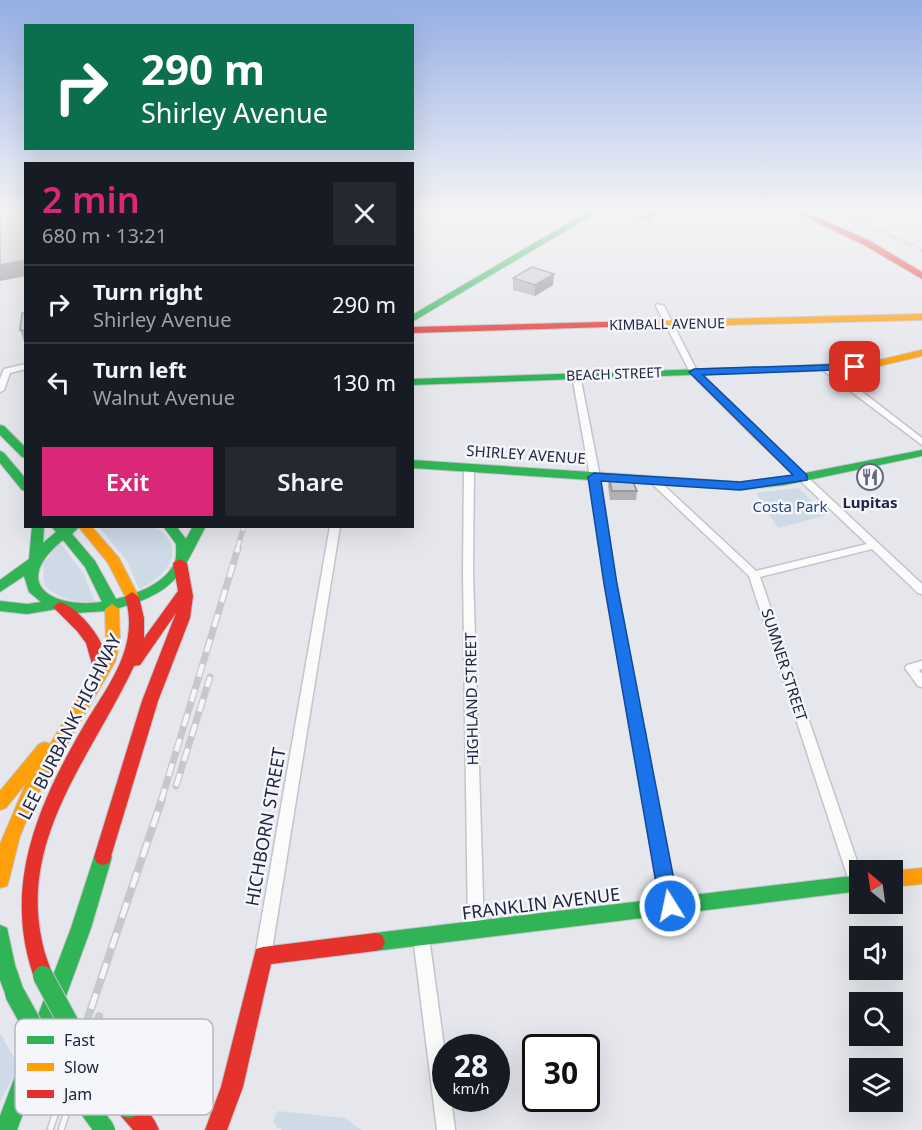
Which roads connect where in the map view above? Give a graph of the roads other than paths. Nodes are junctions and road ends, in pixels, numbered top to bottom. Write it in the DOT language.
graph roads {
  1 [pos="485,264"];
  2 [pos="506,264"];
  3 [pos="902,264"];
  4 [pos="922,276"];
  5 [pos="414,304"];
  6 [pos="660,306"];
  7 [pos="922,317"];
  8 [pos="414,318"];
  9 [pos="668,324"];
  10 [pos="414,330"];
  11 [pos="922,353"];
  12 [pos="24,367"];
  13 [pos="827,369"];
  14 [pos="694,372"];
  15 [pos="576,375"];
  16 [pos="414,382"];
  17 [pos="0,390"];
  18 [pos="0,428"];
  19 [pos="922,442"];
  20 [pos="24,453"];
  21 [pos="922,453"];
  22 [pos="0,455"];
  23 [pos="414,464"];
  24 [pos="469,468"];
  25 [pos="594,477"];
  26 [pos="802,478"];
  27 [pos="654,481"];
  28 [pos="24,485"];
  29 [pos="38,528"];
  30 [pos="86,528"];
  31 [pos="171,528"];
  32 [pos="199,528"];
  33 [pos="335,528"];
  34 [pos="66,529"];
  35 [pos="874,545"];
  36 [pos="34,561"];
  37 [pos="180,562"];
  38 [pos="754,575"];
  39 [pos="0,587"];
  40 [pos="922,590"];
  41 [pos="185,591"];
  42 [pos="132,601"];
  43 [pos="57,605"];
  44 [pos="0,606"];
  45 [pos="110,607"];
  46 [pos="922,665"];
  47 [pos="98,680"];
  48 [pos="922,683"];
  49 [pos="84,705"];
  50 [pos="101,712"];
  51 [pos="0,802"];
  52 [pos="850,860"];
  53 [pos="922,876"];
  54 [pos="903,878"];
  55 [pos="0,880"];
  56 [pos="849,885"];
  57 [pos="670,906"];
  58 [pos="476,930"];
  59 [pos="0,934"];
  60 [pos="421,937"];
  61 [pos="263,956"];
  62 [pos="29,1019"];
  63 [pos="46,1019"];
  64 [pos="66,1019"];
  65 [pos="15,1105"];
  66 [pos="94,1115"];
  67 [pos="135,1115"];
  68 [pos="6,1130"];
  69 [pos="105,1130"];
  70 [pos="148,1130"];
  71 [pos="216,1130"];
  72 [pos="446,1130"];
  1 -- 5 [label="main road"];
  2 -- 8 [label="main road"];
  3 -- 4 [label="main road"];
  6 -- 9 [label="street"];
  7 -- 9 [label="main road, KIMBALL AVENUE"];
  9 -- 10 [label="main road, KIMBALL AVENUE"];
  9 -- 14 [label="street"];
  11 -- 13 [label="main road, BEACH STREET"];
  12 -- 17 [label="street"];
  13 -- 14 [label="main road, BEACH STREET"];
  13 -- 19 [label="street"];
  14 -- 15 [label="main road, BEACH STREET"];
  14 -- 26 [label="street"];
  15 -- 16 [label="main road, BEACH STREET"];
  15 -- 25 [label="street"];
  18 -- 20 [label="main road"];
  21 -- 26 [label="main road, SHIRLEY AVENUE"];
  22 -- 28 [label="main road"];
  23 -- 24 [label="main road, SHIRLEY AVENUE"];
  24 -- 25 [label="main road, SHIRLEY AVENUE"];
  24 -- 58 [label="street, HIGHLAND STREET"];
  25 -- 27 [label="main road, SHIRLEY AVENUE"];
  25 -- 57 [label="street"];
  26 -- 27 [label="main road, SHIRLEY AVENUE"];
  26 -- 35 [label="street"];
  27 -- 38 [label="street, SUMNER STREET"];
  29 -- 36 [label="main road"];
  30 -- 42 [label="main road, LEE BURBANK HIGHWAY"];
  31 -- 37 [label="main road"];
  32 -- 37 [label="main road"];
  33 -- 61 [label="street, HICHBORN STREET"];
  34 -- 36 [label="main road"];
  34 -- 45 [label="main road, LEE BURBANK HIGHWAY"];
  35 -- 38 [label="street"];
  35 -- 40 [label="street"];
  36 -- 39 [label="main road"];
  36 -- 43 [label="main road"];
  37 -- 41 [label="main road"];
  37 -- 42 [label="main road"];
  38 -- 52 [label="street, SUMNER STREET"];
  41 -- 50 [label="main road"];
  41 -- 63 [label="main road"];
  42 -- 45 [label="main road"];
  42 -- 50 [label="main road, LEE BURBANK HIGHWAY"];
  43 -- 44 [label="main road"];
  43 -- 45 [label="main road"];
  43 -- 47 [label="main road"];
  45 -- 47 [label="main road, LEE BURBANK HIGHWAY"];
  46 -- 48 [label="street"];
  47 -- 49 [label="main road, LEE BURBANK HIGHWAY"];
  49 -- 51 [label="main road"];
  49 -- 55 [label="main road, LEE BURBANK HIGHWAY"];
  50 -- 64 [label="main road, LEE BURBANK HIGHWAY, bridge"];
  53 -- 54 [label="main road"];
  56 -- 57 [label="main road, FRANKLIN AVENUE"];
  57 -- 58 [label="main road, FRANKLIN AVENUE"];
  58 -- 60 [label="main road, FRANKLIN AVENUE"];
  59 -- 62 [label="main road, bridge"];
  60 -- 61 [label="main road, FRANKLIN AVENUE"];
  60 -- 72 [label="street"];
  61 -- 71 [label="main road, HICHBORN STREET"];
  65 -- 68 [label="main road"];
  66 -- 69 [label="main road, bridge"];
  67 -- 70 [label="main road, LEE BURBANK HIGHWAY, bridge"];
}
